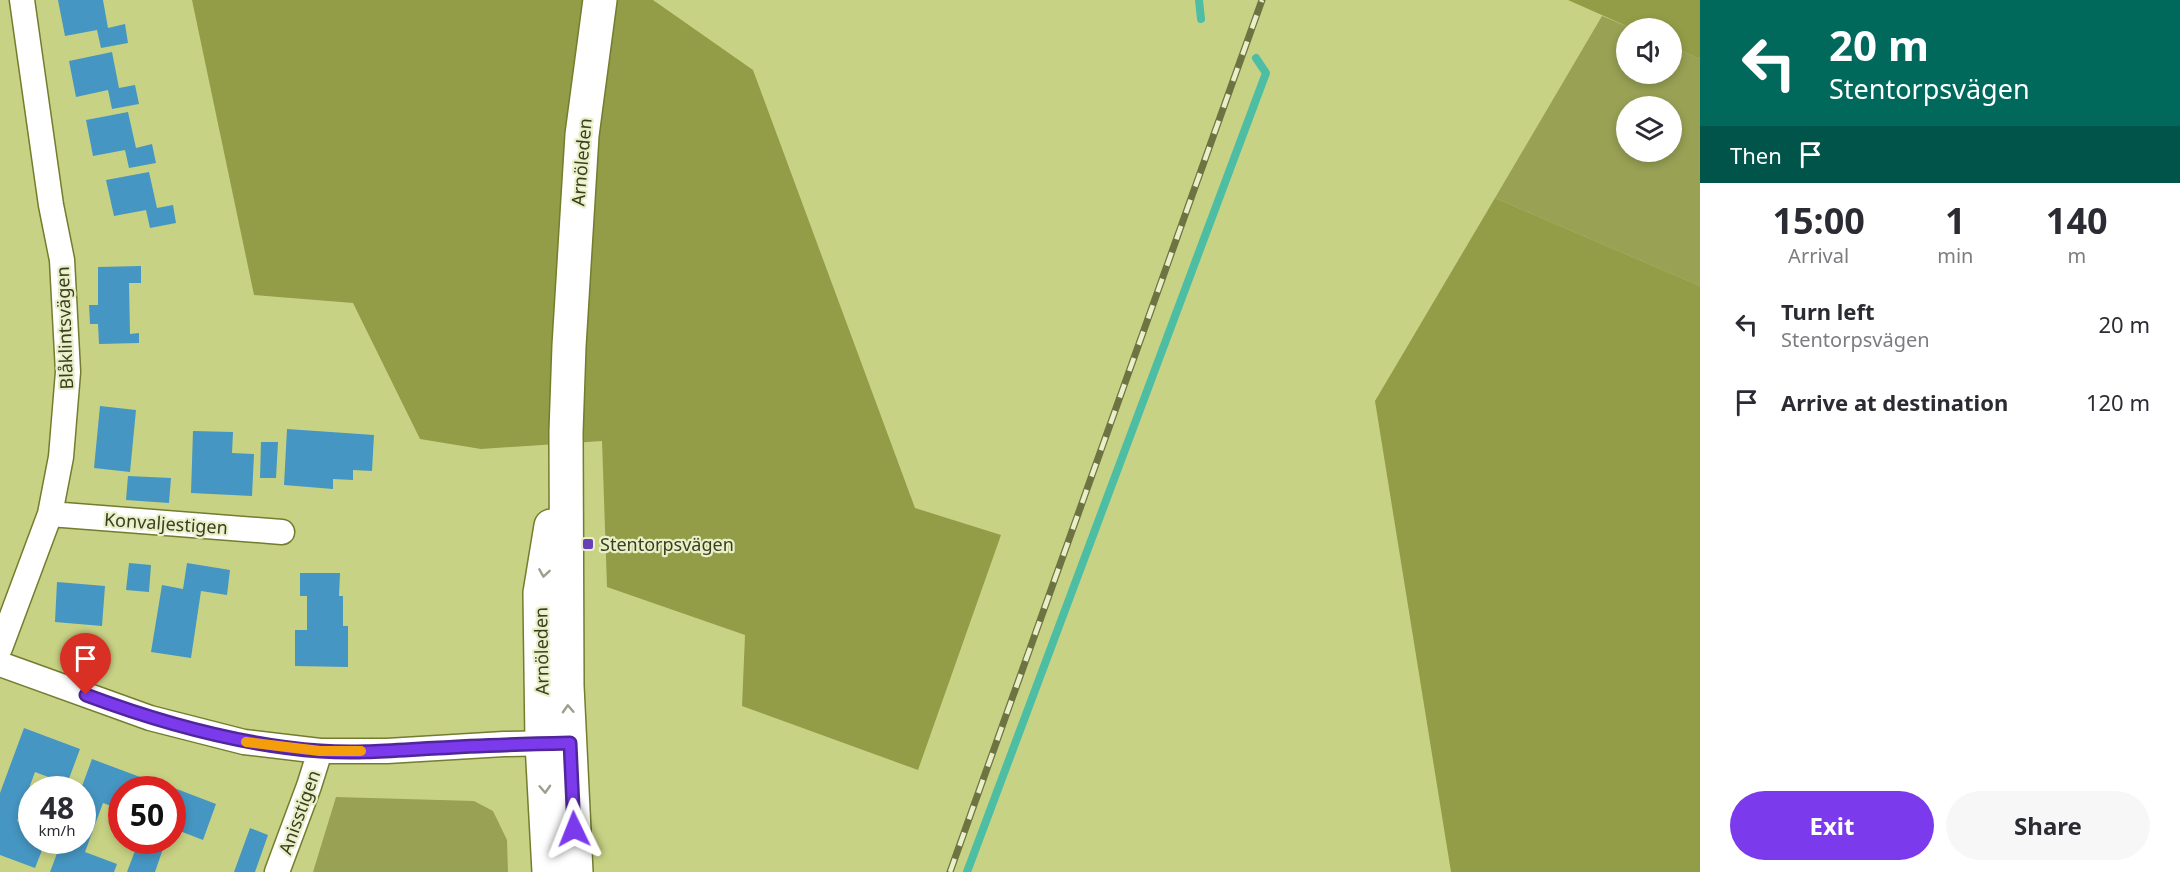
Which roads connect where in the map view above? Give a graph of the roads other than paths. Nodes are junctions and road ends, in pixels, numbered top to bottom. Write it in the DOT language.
graph roads {
  1 [pos="22,0"];
  2 [pos="600,0"];
  3 [pos="50,514"];
  4 [pos="282,532"];
  5 [pos="0,648"];
  6 [pos="0,664"];
  7 [pos="556,743"];
  8 [pos="320,751"];
  9 [pos="277,872"];
  10 [pos="549,872"];
  11 [pos="576,872"];
  1 -- 3 [label="street, Blåklintsvägen"];
  2 -- 7 [label="main road, Arnöleden"];
  3 -- 4 [label="street, Konvaljestigen"];
  3 -- 5 [label="street, Blåklintsvägen"];
  6 -- 8 [label="street"];
  7 -- 8 [label="street"];
  7 -- 10 [label="main road, Arnöleden, one-way"];
  7 -- 11 [label="main road, Arnöleden"];
  8 -- 9 [label="street, Anisstigen"];
}
